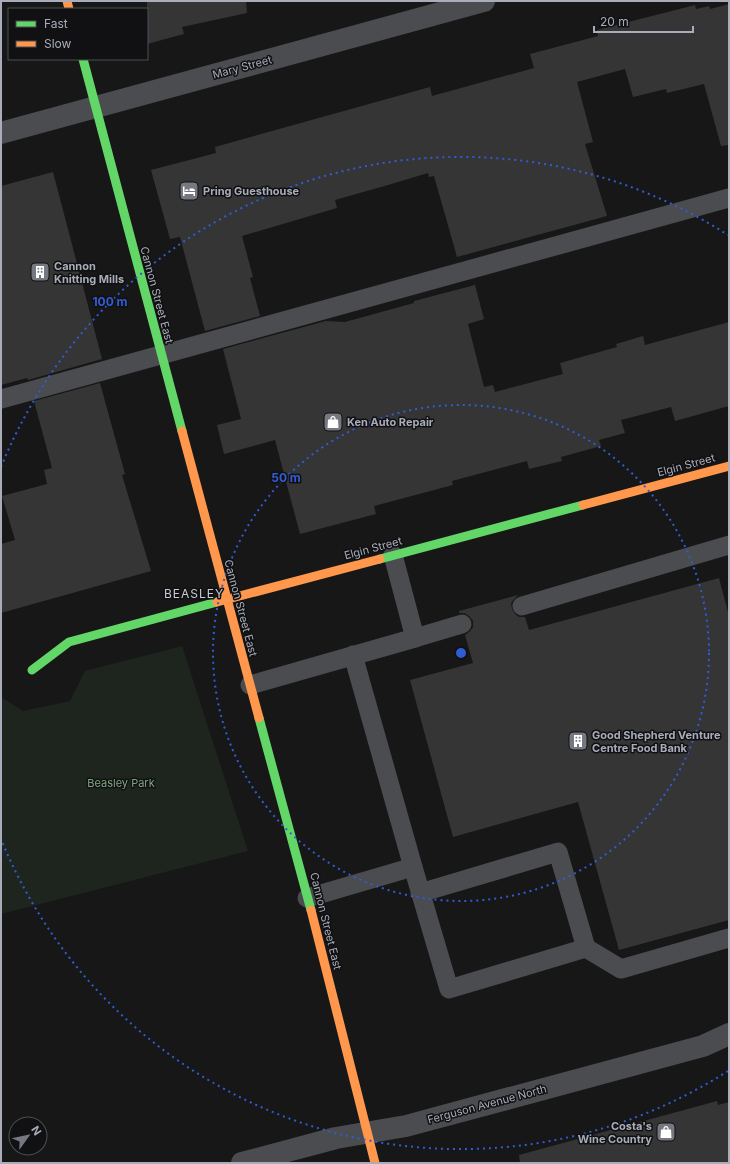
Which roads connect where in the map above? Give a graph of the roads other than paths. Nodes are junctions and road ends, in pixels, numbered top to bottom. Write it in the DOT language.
graph roads {
  1 [pos="484,1"];
  2 [pos="83,60"];
  3 [pos="96,107"];
  4 [pos="1,134"];
  5 [pos="729,198"];
  6 [pos="161,354"];
  7 [pos="1,399"];
  8 [pos="729,466"];
  9 [pos="729,544"];
  10 [pos="393,555"];
  11 [pos="227,600"];
  12 [pos="522,606"];
  13 [pos="462,624"];
  14 [pos="415,638"];
  15 [pos="354,655"];
  16 [pos="32,670"];
  17 [pos="250,684"];
  18 [pos="413,867"];
  19 [pos="420,893"];
  20 [pos="307,898"];
  21 [pos="729,938"];
  22 [pos="586,948"];
  23 [pos="729,1034"];
  24 [pos="368,1132"];
  25 [pos="242,1163"];
  26 [pos="375,1163"];
  1 -- 3 [label="street, Mary Street"];
  2 -- 3 [label="main road, Cannon Street East"];
  3 -- 4 [label="street, Mary Street"];
  3 -- 6 [label="main road, Cannon Street East"];
  5 -- 6 [label="lane"];
  6 -- 7 [label="lane"];
  6 -- 11 [label="main road, Cannon Street East"];
  8 -- 10 [label="main road, Elgin Street"];
  9 -- 12 [label="lane"];
  10 -- 11 [label="main road, Elgin Street"];
  10 -- 14 [label="lane"];
  11 -- 16 [label="main road, Elgin Street"];
  11 -- 17 [label="main road, Cannon Street East"];
  13 -- 14 [label="lane"];
  14 -- 15 [label="lane"];
  15 -- 17 [label="lane"];
  15 -- 18 [label="lane"];
  17 -- 20 [label="main road, Cannon Street East"];
  18 -- 19 [label="lane"];
  18 -- 20 [label="lane"];
  19 -- 22 [label="lane"];
  19 -- 22 [label="lane"];
  20 -- 24 [label="main road, Cannon Street East"];
  21 -- 22 [label="lane"];
  23 -- 24 [label="street, Ferguson Avenue North"];
  24 -- 25 [label="street, Ferguson Avenue North"];
  24 -- 26 [label="main road, Cannon Street East"];
}
